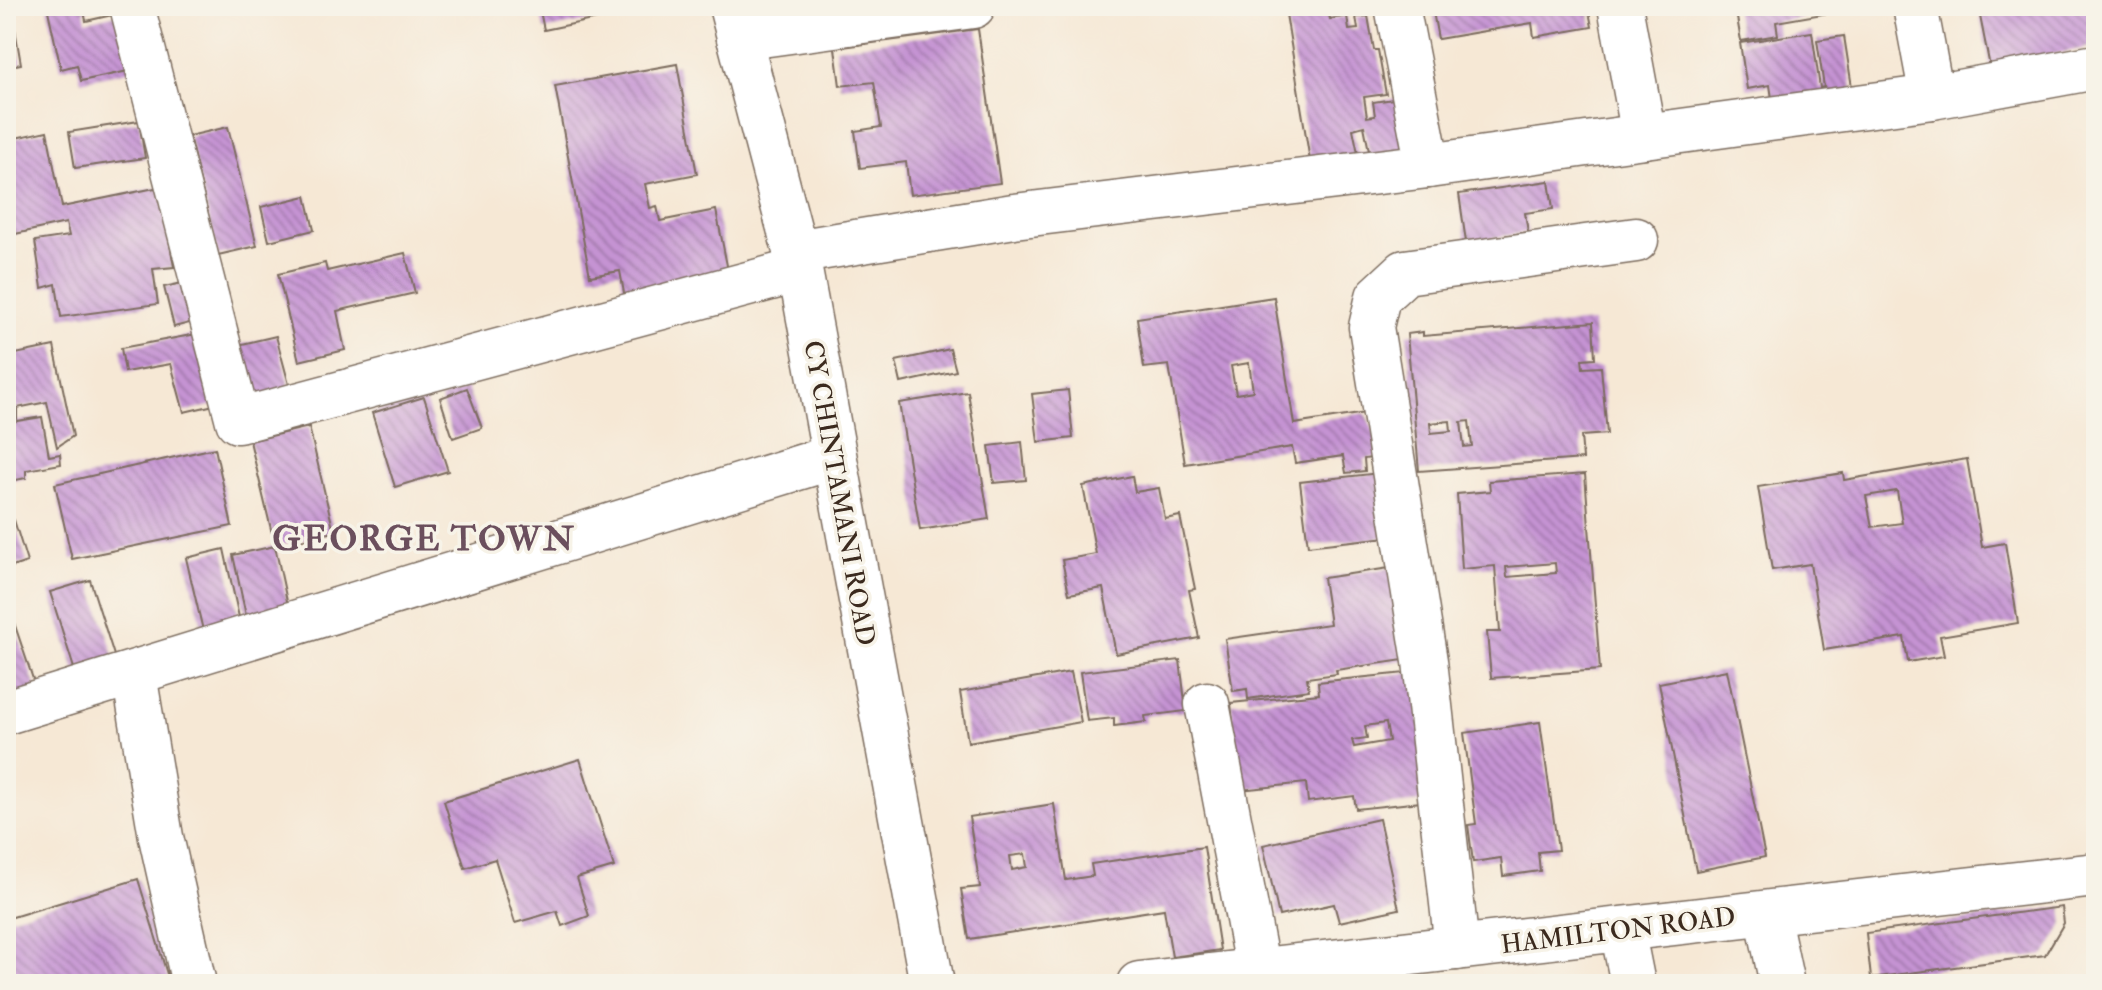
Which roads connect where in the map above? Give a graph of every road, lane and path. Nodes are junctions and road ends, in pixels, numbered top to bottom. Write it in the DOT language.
graph roads {
  1 [pos="132,6"];
  2 [pos="973,6"];
  3 [pos="1397,6"];
  4 [pos="1620,6"];
  5 [pos="1915,6"];
  6 [pos="735,22"];
  7 [pos="2096,67"];
  8 [pos="1932,97"];
  9 [pos="1644,136"];
  10 [pos="1428,166"];
  11 [pos="1636,240"];
  12 [pos="797,261"];
  13 [pos="833,457"];
  14 [pos="134,674"];
  15 [pos="1207,704"];
  16 [pos="6,712"];
  17 [pos="2096,875"];
  18 [pos="1767,913"];
  19 [pos="1622,929"];
  20 [pos="1457,948"];
  21 [pos="1258,971"];
  22 [pos="194,984"];
  23 [pos="932,984"];
  24 [pos="1139,984"];
  25 [pos="1633,984"];
  26 [pos="1782,984"];
  1 -- 12 [label="street"];
  2 -- 6 [label="street"];
  3 -- 10 [label="street"];
  4 -- 9 [label="street"];
  5 -- 8 [label="street"];
  6 -- 12 [label="street, CY CHINTAMANI ROAD"];
  7 -- 8 [label="street"];
  8 -- 9 [label="street"];
  9 -- 10 [label="street"];
  10 -- 12 [label="street"];
  11 -- 20 [label="street"];
  12 -- 13 [label="street, CY CHINTAMANI ROAD"];
  13 -- 14 [label="street"];
  13 -- 23 [label="street, CY CHINTAMANI ROAD"];
  14 -- 16 [label="street"];
  14 -- 22 [label="street"];
  15 -- 21 [label="street"];
  17 -- 18 [label="street, HAMILTON ROAD"];
  18 -- 19 [label="street, HAMILTON ROAD"];
  18 -- 26 [label="street"];
  19 -- 20 [label="street, HAMILTON ROAD"];
  19 -- 25 [label="street"];
  20 -- 21 [label="street, HAMILTON ROAD"];
  21 -- 24 [label="street, HAMILTON ROAD"];
}
